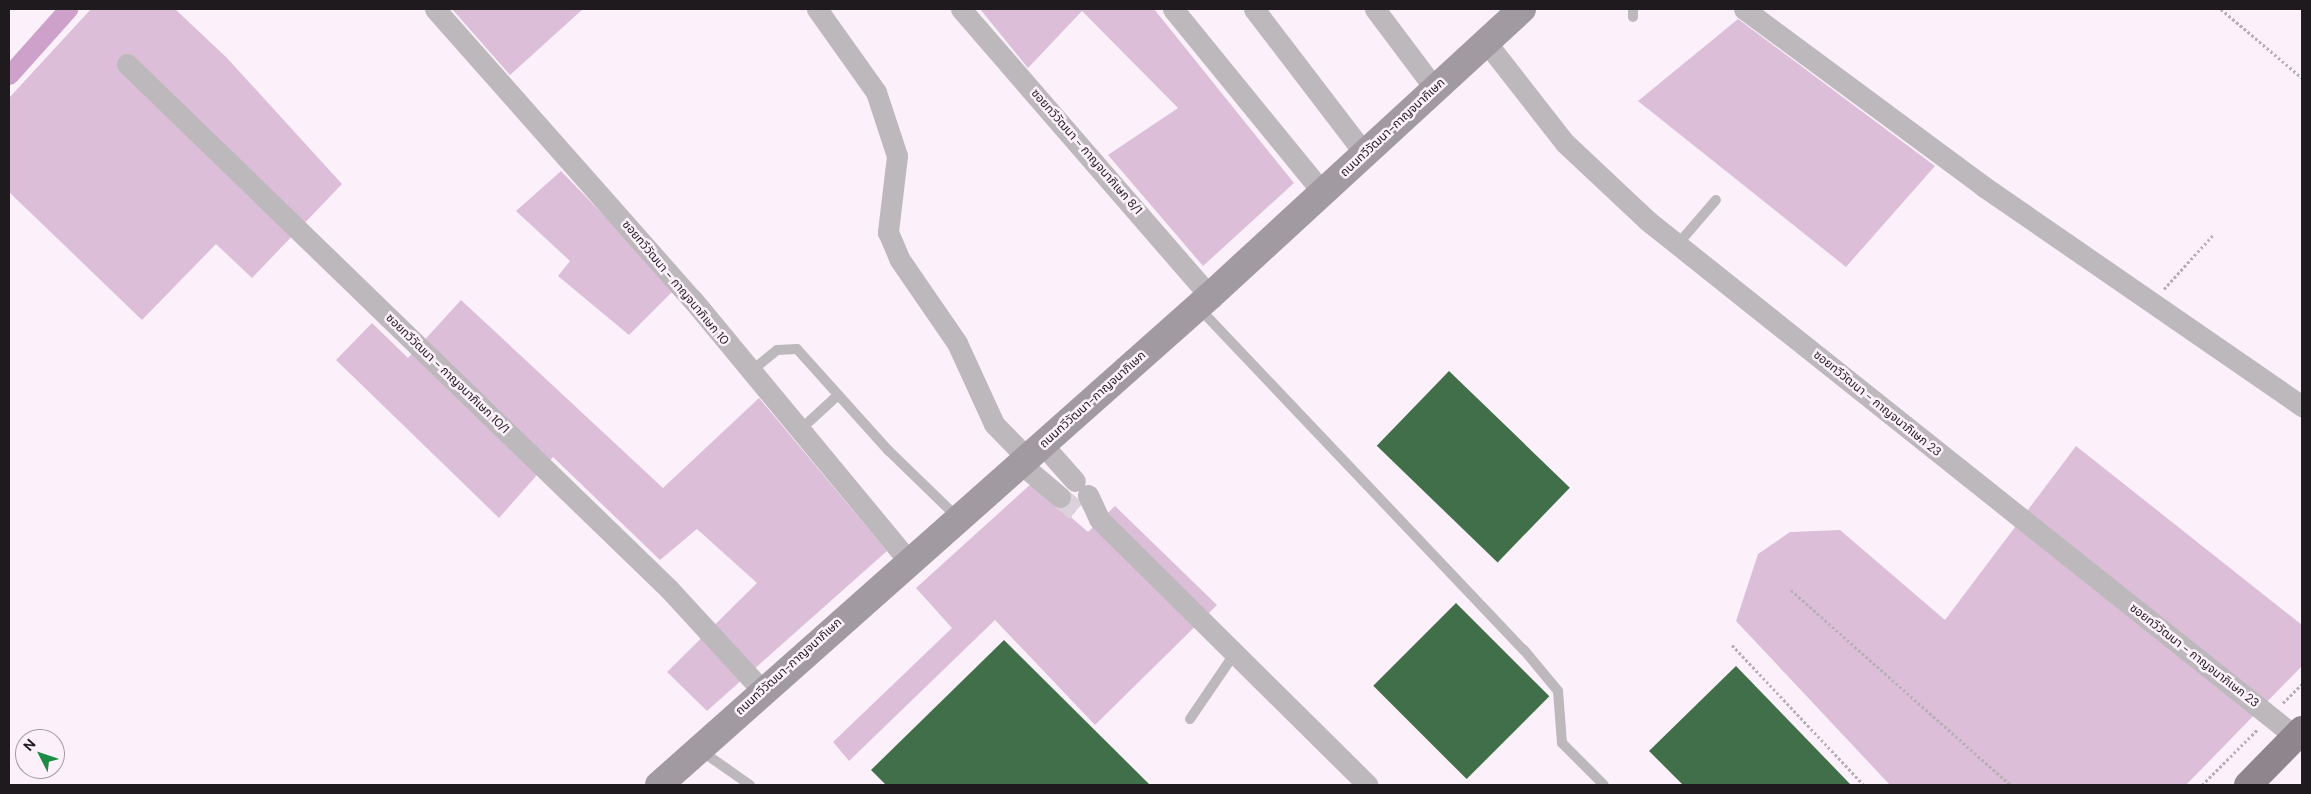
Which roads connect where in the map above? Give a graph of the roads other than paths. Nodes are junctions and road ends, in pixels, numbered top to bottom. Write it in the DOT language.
graph roads {
  1 [pos="435,9"];
  2 [pos="817,9"];
  3 [pos="961,9"];
  4 [pos="1173,9"];
  5 [pos="1254,9"];
  6 [pos="1375,9"];
  7 [pos="1522,9"];
  8 [pos="1744,9"];
  9 [pos="1486,42"];
  10 [pos="126,64"];
  11 [pos="1435,89"];
  12 [pos="1365,154"];
  13 [pos="1323,193"];
  14 [pos="1716,200"];
  15 [pos="1678,244"];
  16 [pos="1204,301"];
  17 [pos="750,373"];
  18 [pos="838,395"];
  19 [pos="2302,406"];
  20 [pos="800,430"];
  21 [pos="1031,456"];
  22 [pos="1060,497"];
  23 [pos="957,517"];
  24 [pos="909,561"];
  25 [pos="1235,653"];
  26 [pos="762,690"];
  27 [pos="1190,719"];
  28 [pos="2299,733"];
  29 [pos="699,749"];
  30 [pos="659,785"];
  31 [pos="750,785"];
  32 [pos="1368,785"];
  33 [pos="1604,785"];
  34 [pos="2248,785"];
  1 -- 17 [label="street, ซอยทวีวัฒนา - กาญจนาภิเษก 10"];
  2 -- 21 [label="street"];
  3 -- 16 [label="street, ซอยทวีวัฒนา - กาญจนาภิเษก 8/1"];
  4 -- 13 [label="street"];
  5 -- 12 [label="street"];
  6 -- 11 [label="street"];
  7 -- 9 [label="street, ถนนทวีวัฒนา-กาญจนาภิเษก"];
  8 -- 19 [label="street"];
  9 -- 11 [label="street, ถนนทวีวัฒนา-กาญจนาภิเษก"];
  9 -- 15 [label="street, ซอยทวีวัฒนา - กาญจนาภิเษก 23"];
  10 -- 26 [label="street, ซอยทวีวัฒนา - กาญจนาภิเษก 10/1"];
  11 -- 12 [label="street, ถนนทวีวัฒนา-กาญจนาภิเษก"];
  12 -- 13 [label="street, ถนนทวีวัฒนา-กาญจนาภิเษก"];
  13 -- 16 [label="street, ถนนทวีวัฒนา-กาญจนาภิเษก"];
  14 -- 15 [label="lane"];
  15 -- 28 [label="street, ซอยทวีวัฒนา - กาญจนาภิเษก 23"];
  16 -- 21 [label="street, ถนนทวีวัฒนา-กาญจนาภิเษก"];
  16 -- 33 [label="lane"];
  17 -- 18 [label="lane"];
  17 -- 20 [label="street, ซอยทวีวัฒนา - กาญจนาภิเษก 10"];
  18 -- 20 [label="lane"];
  18 -- 23 [label="lane"];
  20 -- 24 [label="street, ซอยทวีวัฒนา - กาญจนาภิเษก 10"];
  21 -- 22 [label="street"];
  21 -- 23 [label="street, ถนนทวีวัฒนา-กาญจนาภิเษก"];
  21 -- 25 [label="street"];
  23 -- 24 [label="street, ถนนทวีวัฒนา-กาญจนาภิเษก"];
  24 -- 26 [label="street, ถนนทวีวัฒนา-กาญจนาภิเษก"];
  25 -- 27 [label="lane"];
  25 -- 32 [label="street"];
  26 -- 29 [label="street, ถนนทวีวัฒนา-กาญจนาภิเษก"];
  28 -- 34 [label="main road"];
  29 -- 30 [label="street, ถนนทวีวัฒนา-กาญจนาภิเษก"];
  29 -- 31 [label="lane"];
}
